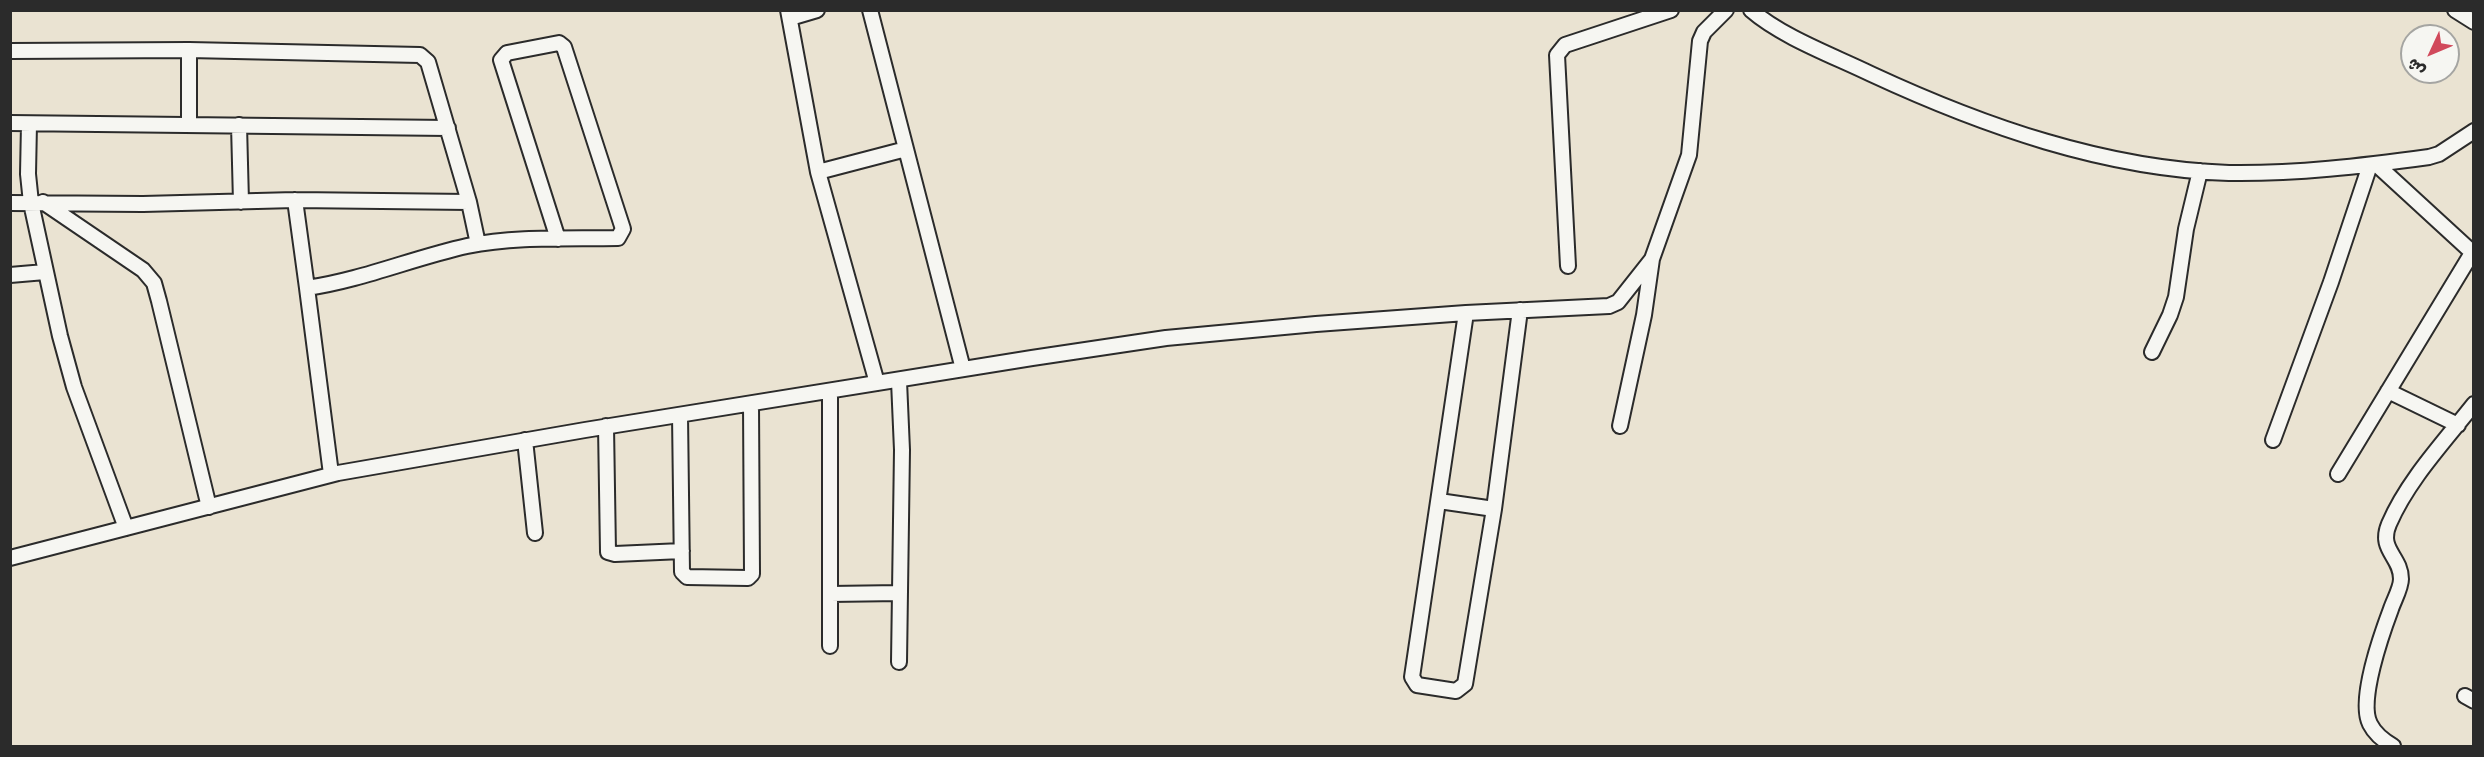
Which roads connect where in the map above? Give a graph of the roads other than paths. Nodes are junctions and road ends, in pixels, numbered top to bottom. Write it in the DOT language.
graph roads {
  1 [pos="817,10"];
  2 [pos="870,10"];
  3 [pos="1671,10"];
  4 [pos="1726,10"];
  5 [pos="1751,10"];
  6 [pos="2455,10"];
  7 [pos="789,14"];
  8 [pos="2474,22"];
  9 [pos="189,50"];
  10 [pos="10,51"];
  11 [pos="10,123"];
  12 [pos="28,124"];
  13 [pos="189,124"];
  14 [pos="239,125"];
  15 [pos="448,128"];
  16 [pos="2474,131"];
  17 [pos="906,149"];
  18 [pos="2373,164"];
  19 [pos="2200,171"];
  20 [pos="818,172"];
  21 [pos="295,200"];
  22 [pos="37,202"];
  23 [pos="241,202"];
  24 [pos="469,202"];
  25 [pos="10,203"];
  26 [pos="558,239"];
  27 [pos="478,244"];
  28 [pos="2473,254"];
  29 [pos="1652,259"];
  30 [pos="1568,266"];
  31 [pos="45,272"];
  32 [pos="10,275"];
  33 [pos="307,288"];
  34 [pos="1520,310"];
  35 [pos="1466,313"];
  36 [pos="2152,352"];
  37 [pos="963,369"];
  38 [pos="899,381"];
  39 [pos="877,383"];
  40 [pos="830,392"];
  41 [pos="2388,392"];
  42 [pos="751,404"];
  43 [pos="2474,404"];
  44 [pos="680,415"];
  45 [pos="2458,425"];
  46 [pos="606,426"];
  47 [pos="1620,426"];
  48 [pos="525,440"];
  49 [pos="2273,440"];
  50 [pos="331,474"];
  51 [pos="2338,474"];
  52 [pos="1439,501"];
  53 [pos="209,507"];
  54 [pos="1494,509"];
  55 [pos="126,528"];
  56 [pos="535,533"];
  57 [pos="682,551"];
  58 [pos="10,558"];
  59 [pos="900,593"];
  60 [pos="830,594"];
  61 [pos="830,646"];
  62 [pos="899,662"];
  63 [pos="2392,747"];
  1 -- 7 [label="street"];
  2 -- 17 [label="street"];
  3 -- 30 [label="street"];
  4 -- 29 [label="street"];
  5 -- 19 [label="street"];
  6 -- 8 [label="street"];
  7 -- 20 [label="street"];
  9 -- 10 [label="street"];
  9 -- 13 [label="street"];
  9 -- 15 [label="street"];
  11 -- 12 [label="street"];
  12 -- 13 [label="street"];
  12 -- 22 [label="street"];
  13 -- 14 [label="street"];
  14 -- 15 [label="street"];
  14 -- 23 [label="street"];
  15 -- 24 [label="street"];
  16 -- 18 [label="street"];
  17 -- 20 [label="street"];
  17 -- 37 [label="street"];
  18 -- 19 [label="street"];
  18 -- 28 [label="street"];
  18 -- 49 [label="street"];
  19 -- 36 [label="street"];
  20 -- 39 [label="street"];
  21 -- 23 [label="street"];
  21 -- 24 [label="street"];
  21 -- 33 [label="street"];
  22 -- 23 [label="street"];
  22 -- 25 [label="street"];
  22 -- 31 [label="street"];
  22 -- 53 [label="street"];
  24 -- 27 [label="street"];
  26 -- 26 [label="street"];
  26 -- 27 [label="street"];
  27 -- 33 [label="street"];
  28 -- 41 [label="street"];
  29 -- 34 [label="street"];
  29 -- 47 [label="street"];
  31 -- 32 [label="street"];
  31 -- 55 [label="street"];
  33 -- 50 [label="street"];
  34 -- 35 [label="street"];
  34 -- 54 [label="street"];
  35 -- 37 [label="street"];
  35 -- 52 [label="street"];
  37 -- 38 [label="street"];
  38 -- 39 [label="street"];
  38 -- 59 [label="street"];
  39 -- 40 [label="street"];
  40 -- 42 [label="street"];
  40 -- 60 [label="street"];
  41 -- 45 [label="street"];
  41 -- 51 [label="street"];
  42 -- 44 [label="street"];
  42 -- 57 [label="street"];
  43 -- 45 [label="street"];
  44 -- 46 [label="street"];
  44 -- 57 [label="street"];
  45 -- 63 [label="street"];
  46 -- 48 [label="street"];
  46 -- 57 [label="street"];
  48 -- 50 [label="street"];
  48 -- 56 [label="street"];
  50 -- 53 [label="street"];
  52 -- 54 [label="street"];
  52 -- 54 [label="street"];
  53 -- 55 [label="street"];
  55 -- 58 [label="street"];
  59 -- 60 [label="street"];
  59 -- 62 [label="street"];
  60 -- 61 [label="street"];
}
